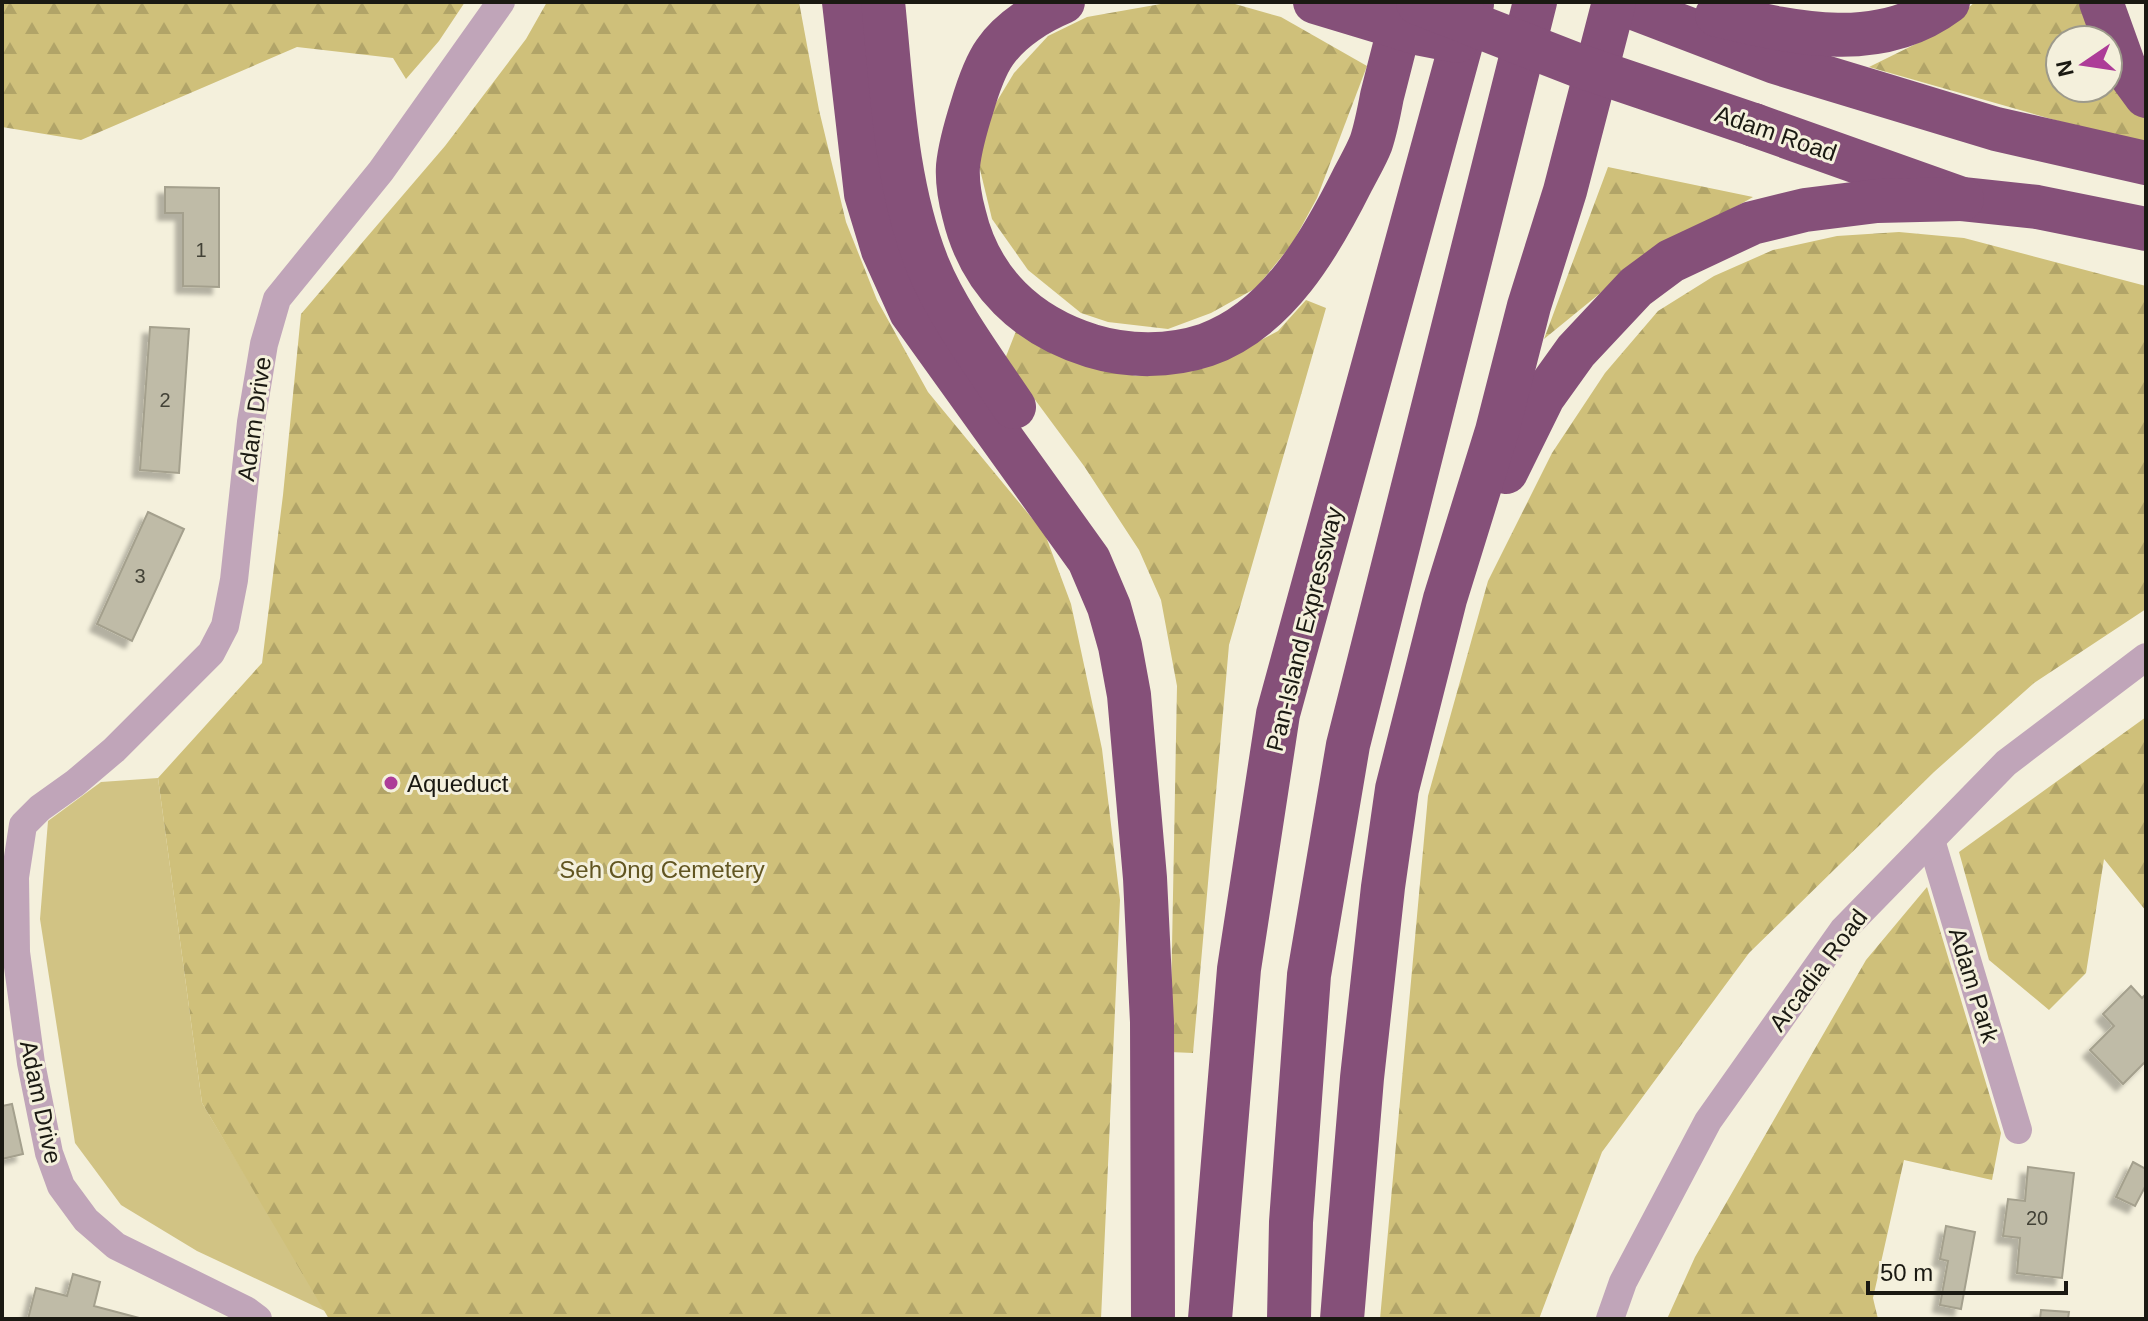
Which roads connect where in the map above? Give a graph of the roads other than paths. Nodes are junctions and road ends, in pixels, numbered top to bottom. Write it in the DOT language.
graph roads {
  1 [pos="501,2"];
  2 [pos="844,2"];
  3 [pos="883,2"];
  4 [pos="1063,2"];
  5 [pos="1315,2"];
  6 [pos="1406,2"];
  7 [pos="1416,2"];
  8 [pos="1472,2"];
  9 [pos="1535,2"];
  10 [pos="1616,2"];
  11 [pos="1656,2"];
  12 [pos="1948,2"];
  13 [pos="2101,2"];
  14 [pos="1771,44"];
  15 [pos="1577,65"];
  16 [pos="2146,96"];
  17 [pos="2146,163"];
  18 [pos="1962,199"];
  19 [pos="2146,229"];
  20 [pos="1089,560"];
  21 [pos="1445,599"];
  22 [pos="2146,657"];
  23 [pos="12,821"];
  24 [pos="1931,840"];
  25 [pos="2018,1130"];
  26 [pos="258,1319"];
  27 [pos="1153,1319"];
  28 [pos="1210,1319"];
  29 [pos="1289,1319"];
  30 [pos="1342,1319"];
  31 [pos="1610,1319"];
  1 -- 23 [label="street, Adam Drive"];
  2 -- 20 [label="highway"];
  3 -- 20 [label="highway"];
  4 -- 6 [label="highway"];
  5 -- 15 [label="highway, bridge"];
  7 -- 15 [label="highway, Adam Road, bridge"];
  8 -- 28 [label="highway, Pan-Island Expressway"];
  9 -- 29 [label="highway"];
  10 -- 14 [label="highway"];
  10 -- 21 [label="highway"];
  11 -- 14 [label="highway"];
  12 -- 14 [label="highway"];
  13 -- 16 [label="highway"];
  14 -- 17 [label="highway"];
  15 -- 18 [label="highway, Adam Road, bridge"];
  18 -- 19 [label="highway, Adam Road"];
  18 -- 21 [label="highway"];
  20 -- 27 [label="highway"];
  21 -- 30 [label="highway"];
  22 -- 24 [label="street, Arcadia Road"];
  23 -- 26 [label="street, Adam Drive"];
  24 -- 25 [label="street, Adam Park"];
  24 -- 31 [label="street, Arcadia Road"];
}
